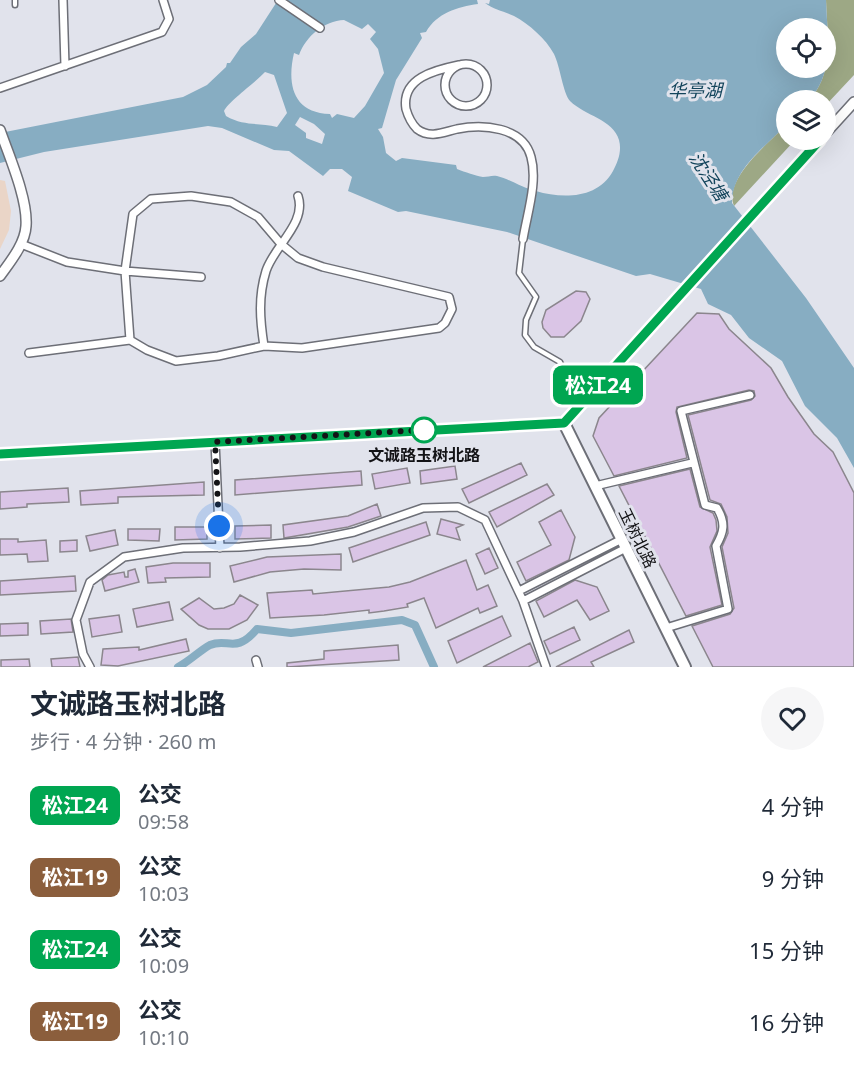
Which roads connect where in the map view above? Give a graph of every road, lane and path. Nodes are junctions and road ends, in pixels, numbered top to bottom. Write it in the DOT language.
graph roads {
  1 [pos="63,0"];
  2 [pos="163,0"];
  3 [pos="279,0"];
  4 [pos="320,28"];
  5 [pos="459,65"];
  6 [pos="65,66"];
  7 [pos="0,88"];
  8 [pos="854,102"];
  9 [pos="836,122"];
  10 [pos="0,130"];
  11 [pos="811,150"];
  12 [pos="298,196"];
  13 [pos="523,239"];
  14 [pos="21,244"];
  15 [pos="281,244"];
  16 [pos="125,271"];
  17 [pos="0,276"];
  18 [pos="201,277"];
  19 [pos="130,340"];
  20 [pos="264,346"];
  21 [pos="29,353"];
  22 [pos="750,395"];
  23 [pos="580,404"];
  24 [pos="564,423"];
  25 [pos="215,442"];
  26 [pos="0,454"];
  27 [pos="693,463"];
  28 [pos="596,486"];
  29 [pos="624,544"];
  30 [pos="220,548"];
  31 [pos="519,591"];
  32 [pos="523,601"];
  33 [pos="666,628"];
  34 [pos="90,667"];
  35 [pos="546,667"];
  36 [pos="685,667"];
  1 -- 6 [label="street"];
  2 -- 6 [label="street"];
  3 -- 4 [label="street"];
  5 -- 5 [label="street"];
  5 -- 13 [label="street"];
  6 -- 7 [label="street"];
  8 -- 9 [label="street"];
  10 -- 14 [label="street"];
  11 -- 23 [label="street"];
  12 -- 15 [label="street"];
  13 -- 23 [label="lane"];
  14 -- 16 [label="street"];
  14 -- 17 [label="street"];
  15 -- 16 [label="street"];
  15 -- 20 [label="street"];
  15 -- 20 [label="street"];
  16 -- 18 [label="street"];
  16 -- 19 [label="street"];
  19 -- 20 [label="street"];
  19 -- 21 [label="street"];
  22 -- 27 [label="street"];
  23 -- 24 [label="street"];
  24 -- 25 [label="street"];
  24 -- 28 [label="main road, 玉树北路"];
  25 -- 26 [label="street"];
  25 -- 30 [label="street"];
  27 -- 28 [label="street"];
  27 -- 33 [label="street"];
  28 -- 29 [label="main road, 玉树北路"];
  29 -- 31 [label="street"];
  29 -- 32 [label="street"];
  29 -- 33 [label="main road, 玉树北路"];
  30 -- 31 [label="street"];
  30 -- 34 [label="street"];
  31 -- 32 [label="street"];
  32 -- 35 [label="street"];
  33 -- 36 [label="main road, 玉树北路"];
}
